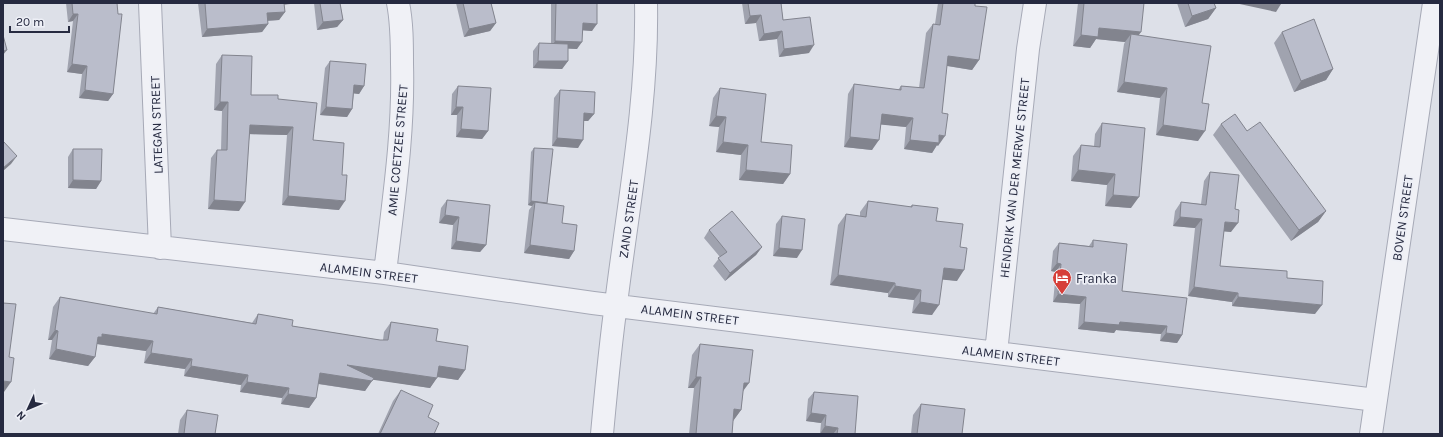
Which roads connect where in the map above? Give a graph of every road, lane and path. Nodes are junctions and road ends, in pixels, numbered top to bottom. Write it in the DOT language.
graph roads {
  1 [pos="150,3"];
  2 [pos="398,3"];
  3 [pos="646,3"];
  4 [pos="1035,3"];
  5 [pos="1434,3"];
  6 [pos="3,229"];
  7 [pos="160,248"];
  8 [pos="385,273"];
  9 [pos="616,304"];
  10 [pos="996,354"];
  11 [pos="1376,400"];
  12 [pos="602,434"];
  13 [pos="1371,434"];
  1 -- 7 [label="street, LATEGAN STREET"];
  2 -- 8 [label="street, AMIE COETZEE STREET"];
  3 -- 9 [label="street, ZAND STREET"];
  4 -- 10 [label="street, HENDRIK VAN DER MERWE STREET"];
  5 -- 11 [label="street, BOVEN STREET"];
  6 -- 7 [label="street, ALAMEIN STREET"];
  7 -- 8 [label="street, ALAMEIN STREET"];
  8 -- 9 [label="street, ALAMEIN STREET"];
  9 -- 10 [label="street, ALAMEIN STREET"];
  9 -- 12 [label="street, ZAND STREET"];
  10 -- 11 [label="street, ALAMEIN STREET"];
  11 -- 13 [label="street, BOVEN STREET"];
}
